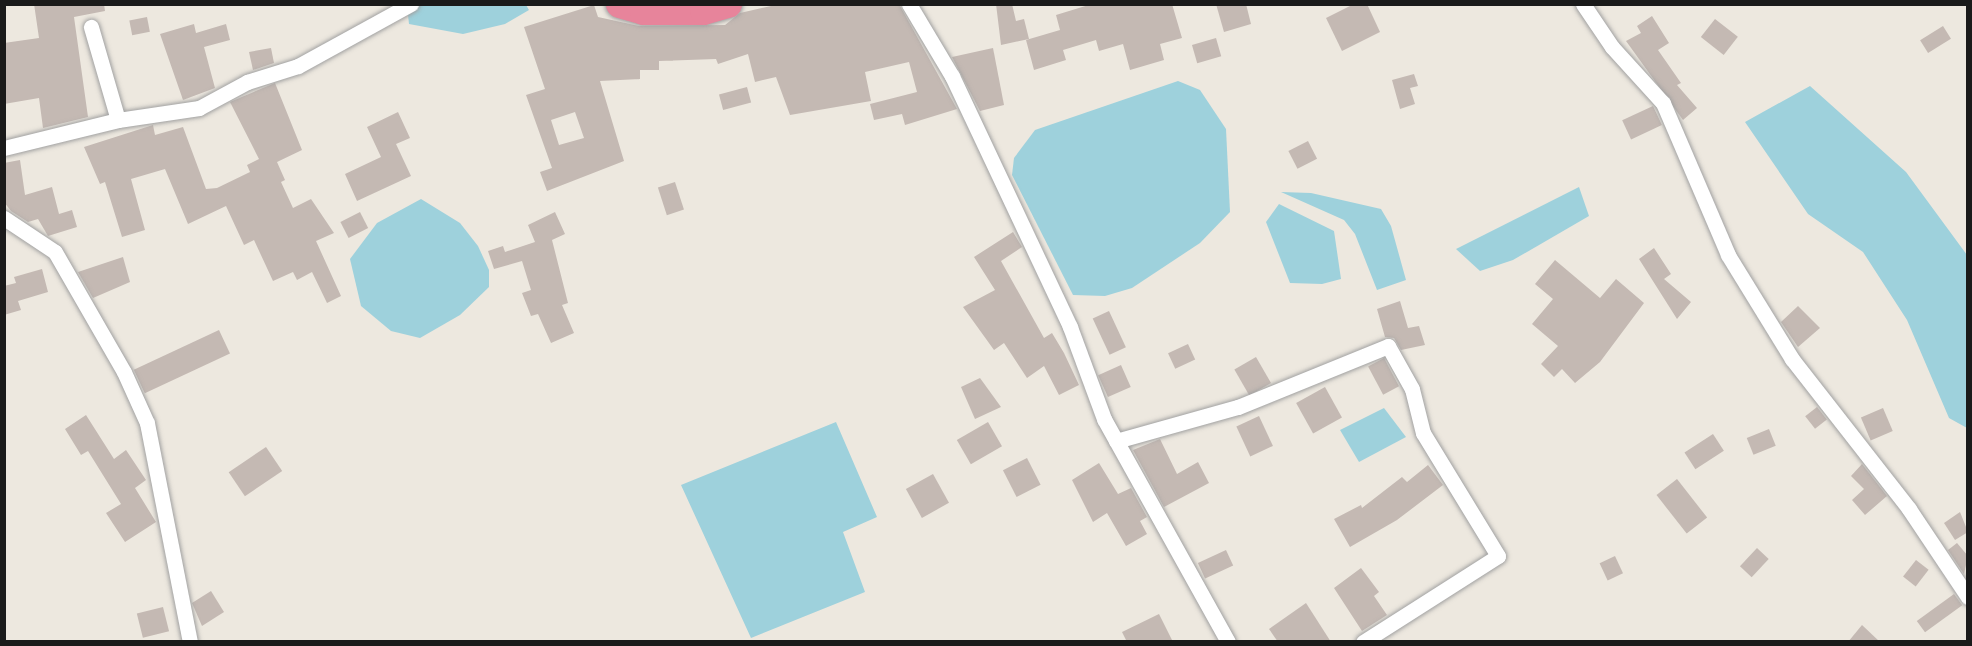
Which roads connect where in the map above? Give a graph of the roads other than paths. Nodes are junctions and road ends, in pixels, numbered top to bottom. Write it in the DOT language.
graph roads {
  1 [pos="411,4"];
  2 [pos="619,4"];
  3 [pos="728,4"];
  4 [pos="909,4"];
  5 [pos="1583,4"];
  6 [pos="91,27"];
  7 [pos="118,120"];
  8 [pos="4,148"];
  9 [pos="4,218"];
  10 [pos="1116,441"];
  11 [pos="1968,597"];
  12 [pos="190,642"];
  13 [pos="1228,642"];
  14 [pos="1364,642"];
  1 -- 7 [label="street"];
  2 -- 3 [label="highway"];
  4 -- 10 [label="street"];
  5 -- 11 [label="street"];
  6 -- 7 [label="street"];
  7 -- 8 [label="street"];
  9 -- 12 [label="street"];
  10 -- 13 [label="street"];
  10 -- 14 [label="street"];
}
